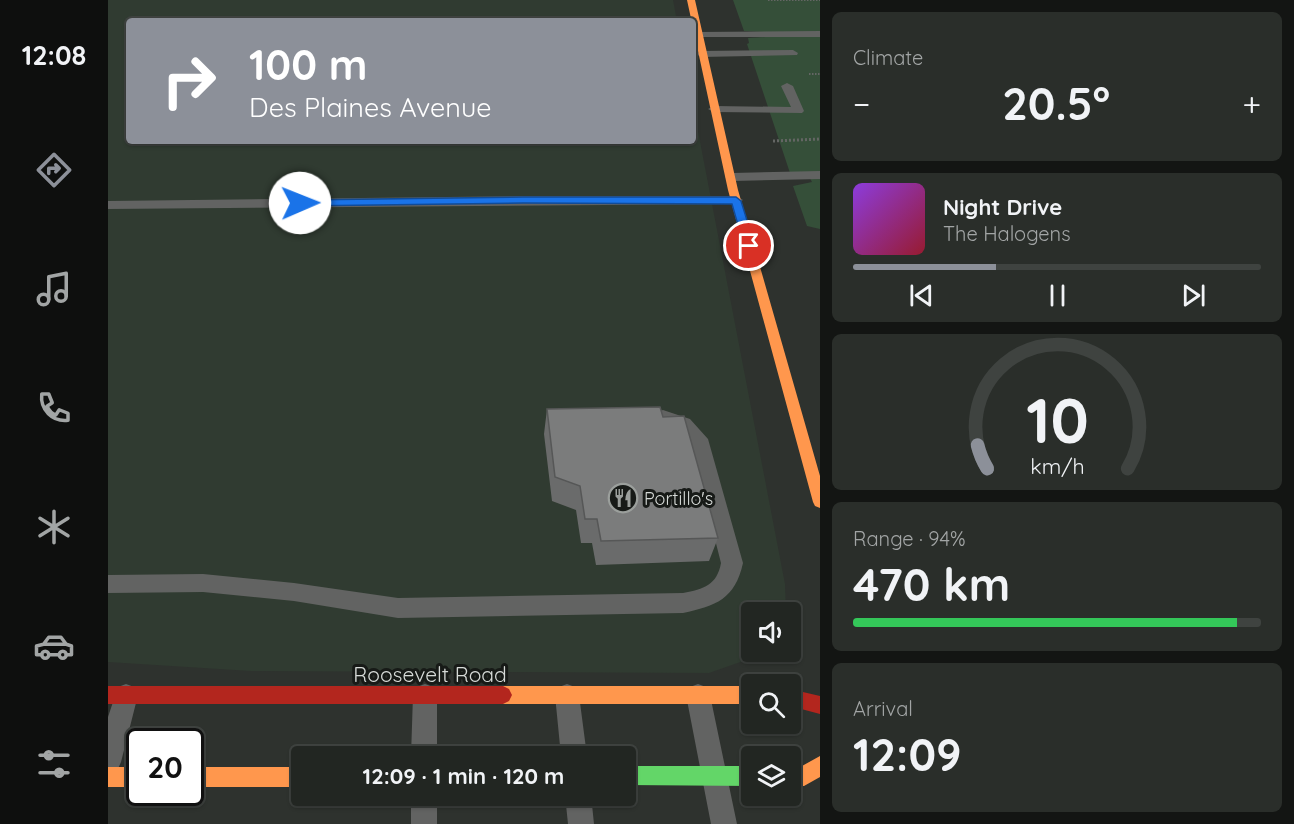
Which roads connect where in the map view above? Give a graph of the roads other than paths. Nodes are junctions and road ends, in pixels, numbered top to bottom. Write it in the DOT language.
graph roads {
  1 [pos="690,0"];
  2 [pos="694,18"];
  3 [pos="696,30"];
  4 [pos="820,34"];
  5 [pos="697,35"];
  6 [pos="793,53"];
  7 [pos="701,54"];
  8 [pos="787,86"];
  9 [pos="714,108"];
  10 [pos="820,175"];
  11 [pos="732,177"];
  12 [pos="736,201"];
  13 [pos="108,205"];
  14 [pos="661,417"];
  15 [pos="820,499"];
  16 [pos="108,584"];
  17 [pos="117,695"];
  18 [pos="425,695"];
  19 [pos="567,695"];
  20 [pos="698,695"];
  21 [pos="741,695"];
  22 [pos="801,700"];
  23 [pos="820,705"];
  24 [pos="424,746"];
  25 [pos="573,746"];
  26 [pos="108,762"];
  27 [pos="820,766"];
  28 [pos="636,776"];
  29 [pos="714,776"];
  30 [pos="741,776"];
  31 [pos="801,776"];
  32 [pos="108,777"];
  33 [pos="126,777"];
  34 [pos="204,777"];
  35 [pos="291,777"];
  36 [pos="424,806"];
  37 [pos="579,806"];
  38 [pos="424,824"];
  39 [pos="581,824"];
  40 [pos="724,824"];
  1 -- 2 [label="main road"];
  3 -- 5 [label="main road"];
  4 -- 5 [label="lane"];
  5 -- 7 [label="main road"];
  6 -- 7 [label="lane"];
  7 -- 9 [label="main road"];
  8 -- 9 [label="lane"];
  9 -- 11 [label="main road"];
  10 -- 11 [label="lane"];
  11 -- 12 [label="main road"];
  12 -- 13 [label="lane"];
  12 -- 15 [label="main road"];
  14 -- 16 [label="lane"];
  17 -- 18 [label="main road, Roosevelt Road"];
  17 -- 26 [label="lane"];
  18 -- 19 [label="main road, Roosevelt Road"];
  18 -- 24 [label="lane"];
  19 -- 20 [label="main road, Roosevelt Road"];
  19 -- 25 [label="lane"];
  20 -- 21 [label="main road, Roosevelt Road"];
  20 -- 29 [label="lane"];
  22 -- 23 [label="main road"];
  27 -- 31 [label="main road"];
  28 -- 29 [label="main road"];
  29 -- 30 [label="main road"];
  29 -- 40 [label="lane"];
  32 -- 33 [label="main road"];
  34 -- 35 [label="main road"];
  36 -- 38 [label="lane"];
  37 -- 39 [label="lane"];
}
